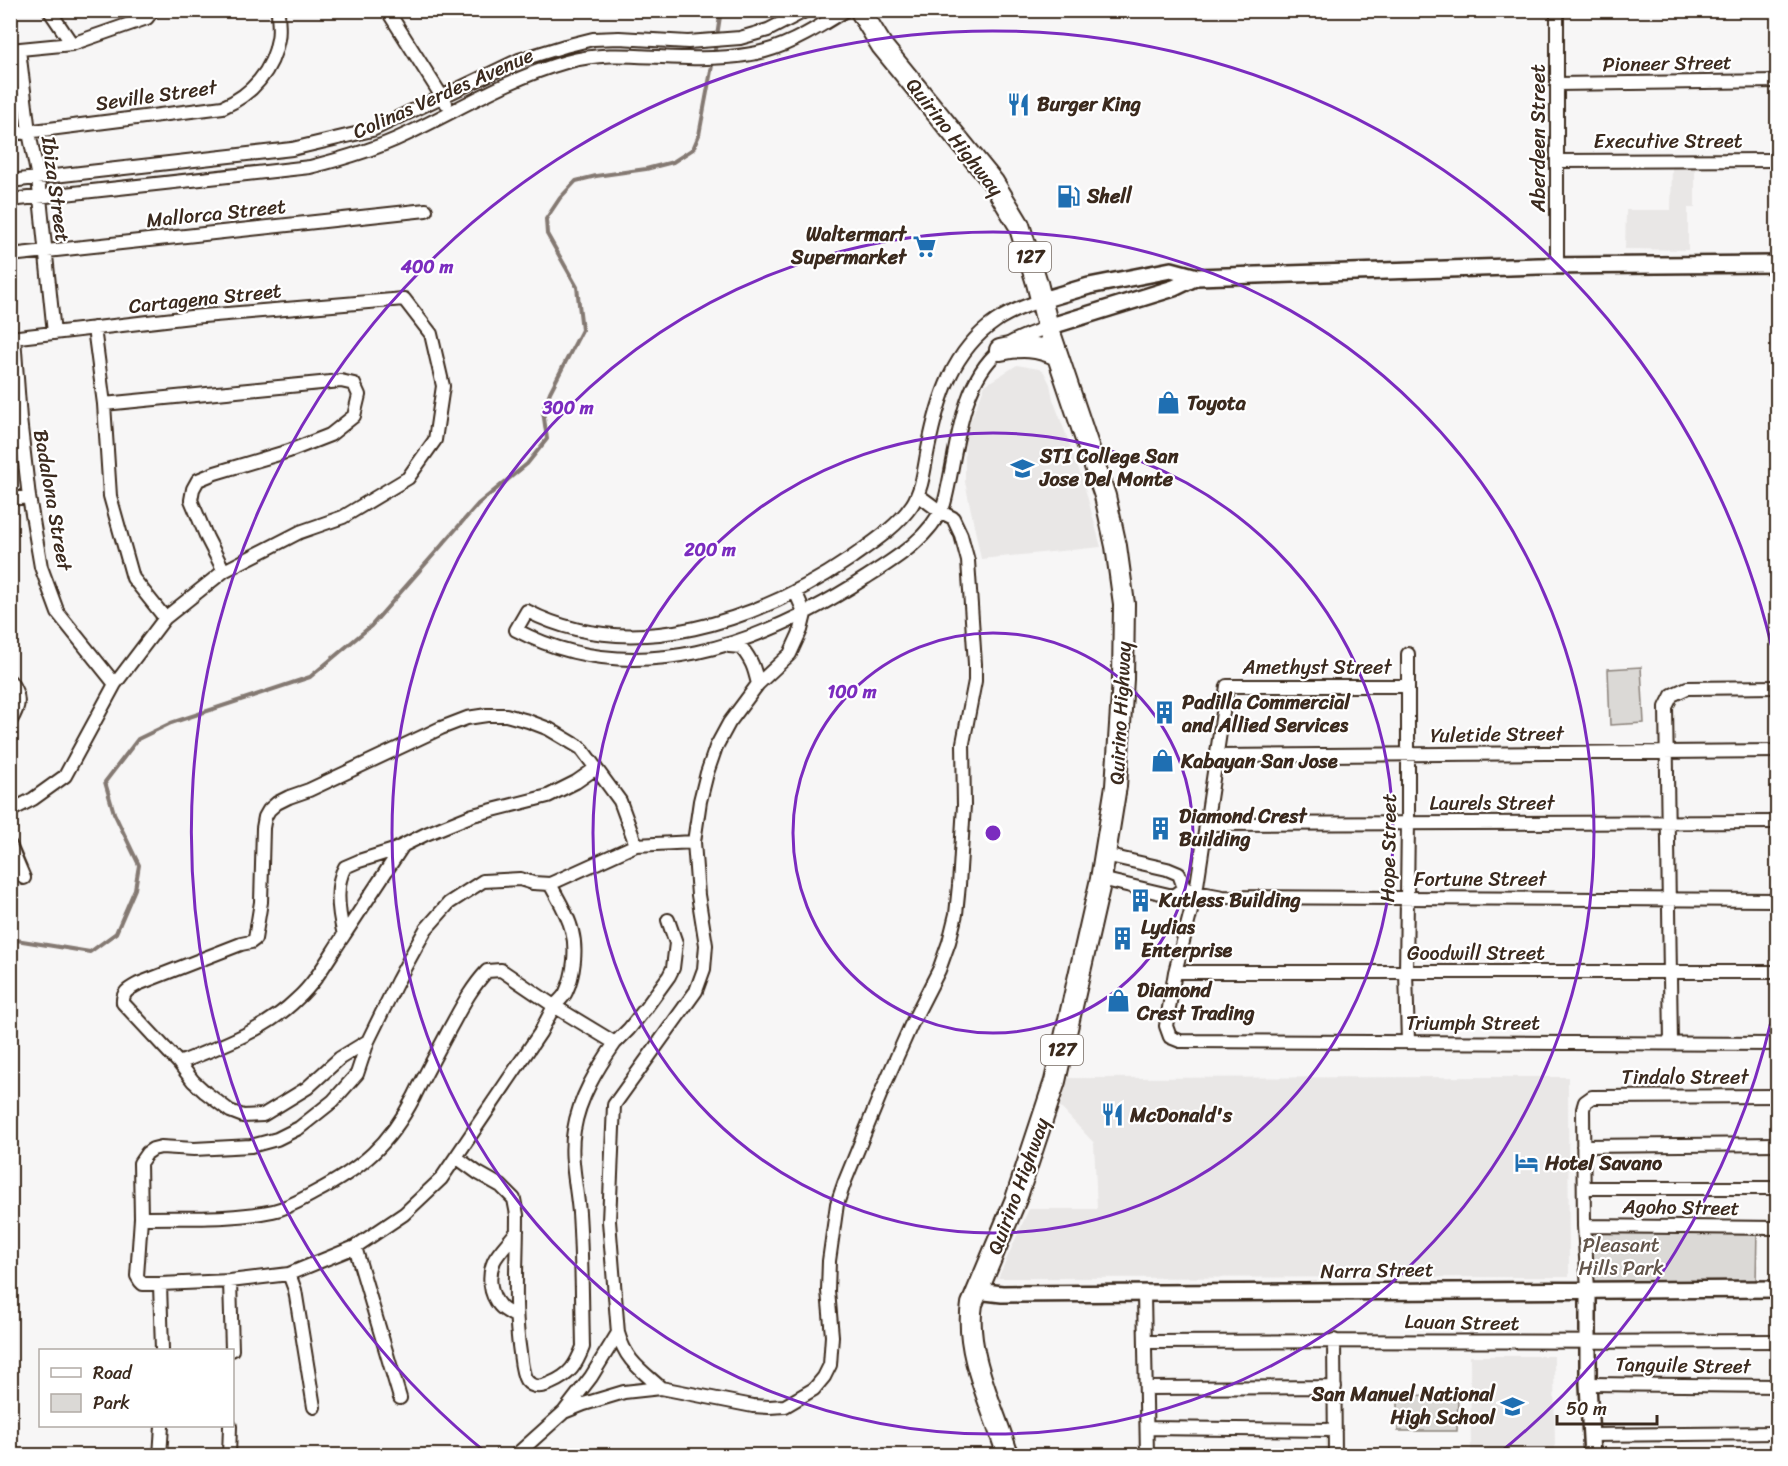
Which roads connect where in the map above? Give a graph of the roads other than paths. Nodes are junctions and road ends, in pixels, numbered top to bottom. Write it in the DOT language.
graph roads {
  1 [pos="49,10"];
  2 [pos="153,10"];
  3 [pos="278,10"];
  4 [pos="387,10"];
  5 [pos="807,10"];
  6 [pos="846,10"];
  7 [pos="860,10"];
  8 [pos="1557,10"];
  9 [pos="735,39"];
  10 [pos="682,41"];
  11 [pos="72,44"];
  12 [pos="15,50"];
  13 [pos="736,56"];
  14 [pos="676,58"];
  15 [pos="519,60"];
  16 [pos="527,75"];
  17 [pos="1778,81"];
  18 [pos="1557,84"];
  19 [pos="442,97"];
  20 [pos="452,111"];
  21 [pos="29,132"];
  22 [pos="10,134"];
  23 [pos="1778,160"];
  24 [pos="1558,161"];
  25 [pos="38,178"];
  26 [pos="10,181"];
  27 [pos="39,196"];
  28 [pos="10,200"];
  29 [pos="426,210"];
  30 [pos="45,251"];
  31 [pos="10,255"];
  32 [pos="1778,264"];
  33 [pos="1557,266"];
  34 [pos="1197,277"];
  35 [pos="1042,300"];
  36 [pos="1048,327"];
  37 [pos="94,328"];
  38 [pos="54,333"];
  39 [pos="13,338"];
  40 [pos="1000,350"];
  41 [pos="1057,355"];
  42 [pos="104,404"];
  43 [pos="15,420"];
  44 [pos="918,495"];
  45 [pos="29,497"];
  46 [pos="10,499"];
  47 [pos="941,512"];
  48 [pos="224,571"];
  49 [pos="795,591"];
  50 [pos="805,614"];
  51 [pos="165,618"];
  52 [pos="725,645"];
  53 [pos="1408,654"];
  54 [pos="10,681"];
  55 [pos="115,684"];
  56 [pos="758,684"];
  57 [pos="1408,687"];
  58 [pos="1778,687"];
  59 [pos="10,722"];
  60 [pos="1778,751"];
  61 [pos="1667,752"];
  62 [pos="1408,754"];
  63 [pos="1216,756"];
  64 [pos="596,768"];
  65 [pos="10,811"];
  66 [pos="1408,822"];
  67 [pos="1667,822"];
  68 [pos="1778,822"];
  69 [pos="1206,824"];
  70 [pos="694,842"];
  71 [pos="10,845"];
  72 [pos="636,845"];
  73 [pos="402,847"];
  74 [pos="1105,855"];
  75 [pos="24,878"];
  76 [pos="1101,879"];
  77 [pos="550,884"];
  78 [pos="1190,890"];
  79 [pos="1407,898"];
  80 [pos="1668,899"];
  81 [pos="1778,900"];
  82 [pos="668,920"];
  83 [pos="344,936"];
  84 [pos="1175,972"];
  85 [pos="1406,972"];
  86 [pos="1669,972"];
  87 [pos="1778,972"];
  88 [pos="554,1006"];
  89 [pos="368,1041"];
  90 [pos="1408,1042"];
  91 [pos="615,1043"];
  92 [pos="1671,1043"];
  93 [pos="1778,1044"];
  94 [pos="179,1063"];
  95 [pos="1778,1096"];
  96 [pos="1778,1144"];
  97 [pos="1584,1146"];
  98 [pos="456,1157"];
  99 [pos="1584,1188"];
  100 [pos="1778,1188"];
  101 [pos="141,1218"];
  102 [pos="1584,1226"];
  103 [pos="1778,1228"];
  104 [pos="517,1232"];
  105 [pos="355,1247"];
  106 [pos="289,1274"];
  107 [pos="230,1281"];
  108 [pos="160,1284"];
  109 [pos="1588,1289"];
  110 [pos="1778,1289"];
  111 [pos="977,1291"];
  112 [pos="1144,1294"];
  113 [pos="515,1316"];
  114 [pos="618,1333"];
  115 [pos="1334,1340"];
  116 [pos="1778,1341"];
  117 [pos="1145,1342"];
  118 [pos="1589,1343"];
  119 [pos="162,1349"];
  120 [pos="232,1349"];
  121 [pos="1588,1384"];
  122 [pos="1778,1386"];
  123 [pos="1335,1387"];
  124 [pos="661,1388"];
  125 [pos="1146,1388"];
  126 [pos="400,1398"];
  127 [pos="314,1407"];
  128 [pos="564,1412"];
  129 [pos="162,1427"];
  130 [pos="230,1427"];
  131 [pos="1147,1428"];
  132 [pos="1335,1430"];
  133 [pos="1778,1433"];
  134 [pos="1590,1436"];
  135 [pos="160,1455"];
  136 [pos="230,1455"];
  137 [pos="514,1455"];
  138 [pos="1008,1455"];
  139 [pos="1148,1455"];
  140 [pos="1335,1455"];
  141 [pos="1592,1455"];
  1 -- 11 [label="street"];
  2 -- 11 [label="street"];
  3 -- 21 [label="street, Seville Street"];
  4 -- 19 [label="street"];
  5 -- 9 [label="street, Colinas Verdes Avenue"];
  6 -- 13 [label="street, Colinas Verdes Avenue"];
  7 -- 35 [label="main road, Quirino Highway / 127"];
  8 -- 18 [label="street, Aberdeen Street"];
  9 -- 10 [label="street, Colinas Verdes Avenue"];
  9 -- 13 [label="street"];
  10 -- 14 [label="street"];
  10 -- 15 [label="street, Colinas Verdes Avenue"];
  11 -- 12 [label="street"];
  12 -- 21 [label="street, Ibiza Street"];
  13 -- 14 [label="street, Colinas Verdes Avenue"];
  14 -- 16 [label="street, Colinas Verdes Avenue"];
  15 -- 16 [label="street"];
  15 -- 19 [label="street, Colinas Verdes Avenue"];
  16 -- 20 [label="street, Colinas Verdes Avenue"];
  17 -- 18 [label="street, Pioneer Street"];
  18 -- 24 [label="street, Aberdeen Street"];
  19 -- 20 [label="street"];
  19 -- 25 [label="street, Colinas Verdes Avenue"];
  20 -- 27 [label="street, Colinas Verdes Avenue"];
  21 -- 22 [label="street, Seville Street"];
  21 -- 25 [label="street, Ibiza Street"];
  23 -- 24 [label="street, Executive Street"];
  24 -- 33 [label="street, Aberdeen Street"];
  25 -- 26 [label="street, Colinas Verdes Avenue"];
  25 -- 27 [label="street, Ibiza Street"];
  27 -- 28 [label="street, Colinas Verdes Avenue"];
  27 -- 30 [label="street, Ibiza Street"];
  29 -- 30 [label="street, Mallorca Street"];
  30 -- 31 [label="street, Mallorca Street"];
  30 -- 38 [label="street, Ibiza Street"];
  32 -- 33 [label="street"];
  33 -- 34 [label="street"];
  34 -- 35 [label="street"];
  34 -- 36 [label="street"];
  35 -- 36 [label="main road, Quirino Highway / 127"];
  35 -- 44 [label="street"];
  36 -- 40 [label="street"];
  36 -- 41 [label="main road, Quirino Highway / 127"];
  37 -- 38 [label="street, Cartagena Street"];
  37 -- 42 [label="street"];
  37 -- 48 [label="street, Cartagena Street"];
  38 -- 39 [label="street, Cartagena Street"];
  39 -- 43 [label="street, Badalona Street"];
  40 -- 41 [label="main road"];
  40 -- 47 [label="street"];
  41 -- 74 [label="main road, Quirino Highway / 127"];
  42 -- 48 [label="street"];
  42 -- 51 [label="street"];
  43 -- 45 [label="street, Badalona Street"];
  44 -- 47 [label="street"];
  44 -- 49 [label="street"];
  45 -- 46 [label="street"];
  45 -- 55 [label="street, Badalona Street"];
  47 -- 50 [label="street"];
  47 -- 124 [label="street"];
  48 -- 51 [label="street"];
  49 -- 50 [label="street"];
  49 -- 52 [label="street"];
  50 -- 52 [label="street"];
  50 -- 56 [label="street"];
  51 -- 55 [label="street"];
  52 -- 56 [label="street"];
  53 -- 57 [label="street, Hope Street"];
  54 -- 59 [label="street"];
  55 -- 65 [label="street"];
  56 -- 70 [label="street"];
  57 -- 62 [label="street, Hope Street"];
  57 -- 63 [label="street, Amethyst Street"];
  58 -- 61 [label="street"];
  60 -- 61 [label="street, Yuletide Street"];
  61 -- 62 [label="street, Yuletide Street"];
  61 -- 67 [label="street"];
  62 -- 63 [label="street, Yuletide Street"];
  62 -- 66 [label="street, Hope Street"];
  63 -- 69 [label="street"];
  64 -- 72 [label="street"];
  64 -- 73 [label="street"];
  64 -- 94 [label="street"];
  66 -- 67 [label="street, Laurels Street"];
  66 -- 69 [label="street, Laurels Street"];
  66 -- 79 [label="street, Hope Street"];
  67 -- 68 [label="street, Laurels Street"];
  67 -- 80 [label="street"];
  69 -- 78 [label="street"];
  70 -- 72 [label="street"];
  70 -- 114 [label="street"];
  71 -- 75 [label="street"];
  72 -- 77 [label="street"];
  73 -- 83 [label="street"];
  73 -- 83 [label="street"];
  74 -- 76 [label="main road, Quirino Highway / 127"];
  74 -- 78 [label="street"];
  76 -- 78 [label="street, Fortune Street"];
  76 -- 111 [label="main road, Quirino Highway / 127"];
  77 -- 88 [label="street"];
  77 -- 89 [label="street"];
  78 -- 79 [label="street, Fortune Street"];
  78 -- 84 [label="street"];
  79 -- 80 [label="street, Fortune Street"];
  79 -- 85 [label="street, Hope Street"];
  80 -- 81 [label="street, Fortune Street"];
  80 -- 86 [label="street"];
  82 -- 91 [label="street"];
  83 -- 94 [label="street"];
  84 -- 85 [label="street, Goodwill Street"];
  84 -- 90 [label="street, Triumph Street"];
  85 -- 86 [label="street, Goodwill Street"];
  85 -- 90 [label="street, Hope Street"];
  86 -- 87 [label="street, Goodwill Street"];
  86 -- 92 [label="street"];
  88 -- 91 [label="street"];
  88 -- 98 [label="street"];
  88 -- 101 [label="street"];
  89 -- 94 [label="street"];
  89 -- 101 [label="street"];
  90 -- 92 [label="street, Triumph Street"];
  91 -- 113 [label="street"];
  92 -- 93 [label="street, Triumph Street"];
  95 -- 97 [label="street, Tindalo Street"];
  96 -- 97 [label="street"];
  97 -- 99 [label="street"];
  98 -- 104 [label="street"];
  98 -- 105 [label="street"];
  99 -- 100 [label="street"];
  99 -- 102 [label="street"];
  101 -- 108 [label="street"];
  102 -- 103 [label="street, Agoho Street"];
  102 -- 109 [label="street"];
  104 -- 113 [label="street"];
  104 -- 113 [label="street"];
  105 -- 106 [label="street"];
  105 -- 126 [label="street"];
  106 -- 107 [label="street"];
  106 -- 127 [label="street"];
  107 -- 108 [label="street"];
  107 -- 120 [label="street"];
  108 -- 119 [label="street"];
  109 -- 110 [label="street, Narra Street"];
  109 -- 112 [label="street, Narra Street"];
  109 -- 118 [label="street"];
  111 -- 112 [label="street, Narra Street"];
  111 -- 138 [label="main road, Quirino Highway / 127"];
  112 -- 117 [label="street"];
  114 -- 124 [label="street"];
  114 -- 128 [label="street"];
  115 -- 117 [label="street, Lauan Street"];
  115 -- 118 [label="street, Lauan Street"];
  115 -- 123 [label="street"];
  116 -- 118 [label="street, Lauan Street"];
  117 -- 125 [label="street"];
  118 -- 121 [label="street"];
  121 -- 122 [label="street, Tanguile Street"];
  121 -- 134 [label="street"];
  123 -- 125 [label="street"];
  123 -- 132 [label="street"];
  124 -- 128 [label="street"];
  125 -- 131 [label="street"];
  128 -- 137 [label="street"];
  129 -- 135 [label="street"];
  130 -- 136 [label="street"];
  131 -- 132 [label="street"];
  131 -- 139 [label="street"];
  132 -- 140 [label="street"];
  133 -- 134 [label="street"];
  134 -- 141 [label="street"];
}
